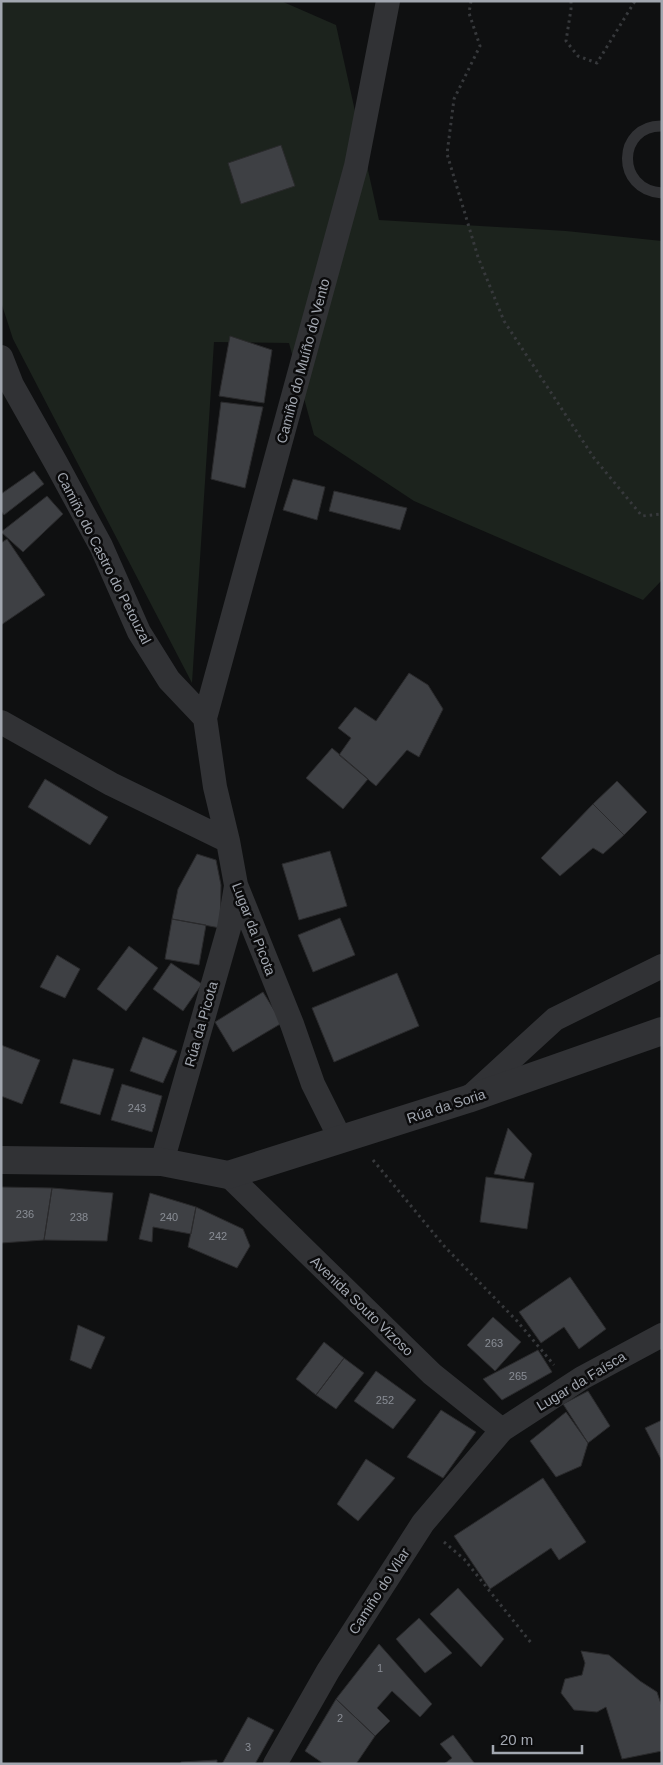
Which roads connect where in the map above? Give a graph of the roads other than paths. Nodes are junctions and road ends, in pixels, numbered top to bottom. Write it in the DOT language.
graph roads {
  1 [pos="388,1"];
  2 [pos="662,126"];
  3 [pos="662,194"];
  4 [pos="1,357"];
  5 [pos="205,718"];
  6 [pos="1,722"];
  7 [pos="228,842"];
  8 [pos="236,885"];
  9 [pos="662,966"];
  10 [pos="662,1031"];
  11 [pos="468,1099"];
  12 [pos="347,1138"];
  13 [pos="1,1160"];
  14 [pos="162,1162"];
  15 [pos="228,1175"];
  16 [pos="662,1335"];
  17 [pos="502,1430"];
  18 [pos="275,1764"];
  1 -- 5 [label="street, Camiño do Muíño do Vento"];
  2 -- 3 [label="lane"];
  4 -- 5 [label="street, Camiño do Castro do Petouzal"];
  5 -- 7 [label="street"];
  6 -- 7 [label="street"];
  7 -- 8 [label="street, Lugar da Picota"];
  8 -- 12 [label="street, Lugar da Picota"];
  8 -- 14 [label="street, Rúa da Picota"];
  9 -- 11 [label="street"];
  10 -- 11 [label="street, Rúa da Soria"];
  11 -- 12 [label="street, Rúa da Soria"];
  12 -- 15 [label="street, Rúa da Soria"];
  13 -- 14 [label="street"];
  14 -- 15 [label="street"];
  15 -- 17 [label="street, Avenida Souto Vizoso"];
  16 -- 17 [label="street, Lugar da Faísca"];
  17 -- 18 [label="street, Camiño do Vilar"];
}
